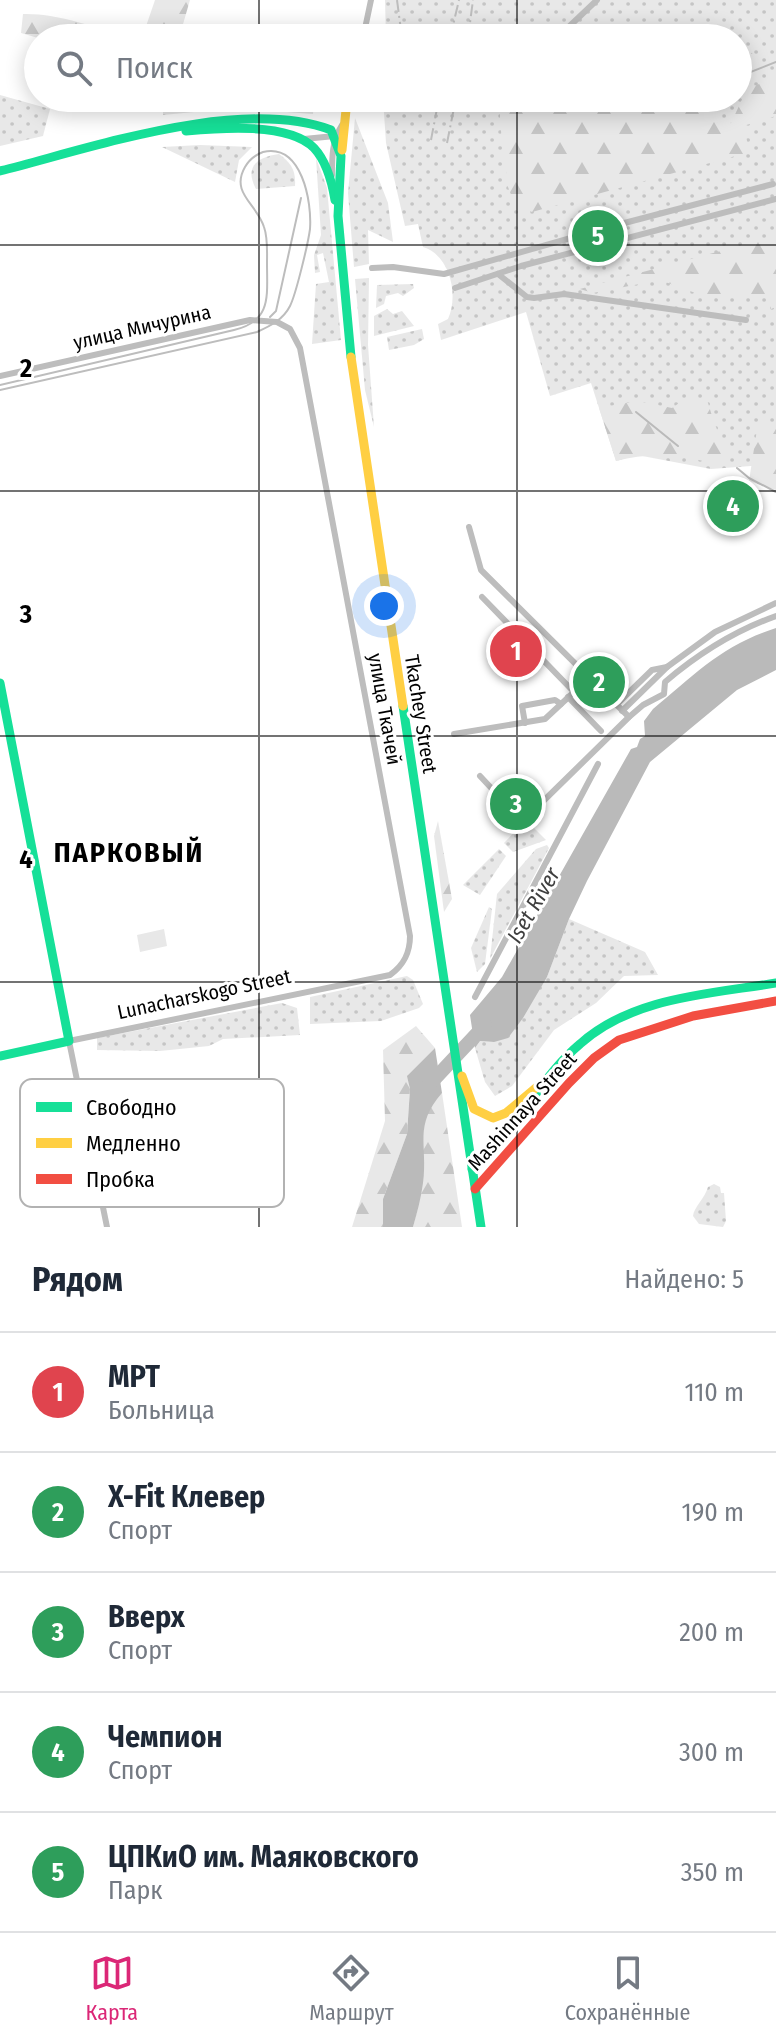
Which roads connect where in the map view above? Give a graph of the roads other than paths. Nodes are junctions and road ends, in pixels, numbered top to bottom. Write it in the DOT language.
graph roads {
  1 [pos="371,0"];
  2 [pos="597,0"];
  3 [pos="366,24"];
  4 [pos="572,24"];
  5 [pos="344,112"];
  6 [pos="345,112"];
  7 [pos="346,112"];
  8 [pos="315,124"];
  9 [pos="156,134"];
  10 [pos="335,136"];
  11 [pos="297,138"];
  12 [pos="341,156"];
  13 [pos="0,171"];
  14 [pos="773,184"];
  15 [pos="332,185"];
  16 [pos="776,199"];
  17 [pos="338,216"];
  18 [pos="372,268"];
  19 [pos="498,274"];
  20 [pos="455,288"];
  21 [pos="746,320"];
  22 [pos="290,329"];
  23 [pos="0,376"];
  24 [pos="469,527"];
  25 [pos="482,597"];
  26 [pos="776,603"];
  27 [pos="776,616"];
  28 [pos="589,678"];
  29 [pos="0,683"];
  30 [pos="571,695"];
  31 [pos="561,704"];
  32 [pos="619,708"];
  33 [pos="629,717"];
  34 [pos="525,723"];
  35 [pos="601,731"];
  36 [pos="454,734"];
  37 [pos="598,764"];
  38 [pos="480,776"];
  39 [pos="407,955"];
  40 [pos="776,983"];
  41 [pos="475,997"];
  42 [pos="776,1001"];
  43 [pos="69,1041"];
  44 [pos="0,1056"];
  45 [pos="77,1079"];
  46 [pos="539,1087"];
  47 [pos="466,1102"];
  48 [pos="472,1169"];
  49 [pos="475,1189"];
  50 [pos="103,1207"];
  51 [pos="107,1227"];
  52 [pos="481,1227"];
  1 -- 3 [label="street"];
  2 -- 4 [label="street"];
  5 -- 8 [label="main road"];
  6 -- 10 [label="street"];
  7 -- 12 [label="main road"];
  8 -- 9 [label="main road"];
  8 -- 10 [label="main road"];
  9 -- 11 [label="main road"];
  9 -- 13 [label="main road"];
  10 -- 11 [label="street"];
  10 -- 12 [label="main road"];
  10 -- 15 [label="street"];
  11 -- 15 [label="main road"];
  12 -- 17 [label="main road"];
  14 -- 18 [label="street"];
  15 -- 17 [label="main road"];
  16 -- 19 [label="street"];
  17 -- 47 [label="main road, Tkachey Street"];
  19 -- 20 [label="street"];
  19 -- 21 [label="street"];
  22 -- 23 [label="street, улица Мичурина"];
  22 -- 39 [label="street, улица Ткачей"];
  24 -- 28 [label="street"];
  25 -- 30 [label="street"];
  26 -- 32 [label="street"];
  27 -- 33 [label="street"];
  28 -- 30 [label="street"];
  28 -- 32 [label="street"];
  29 -- 43 [label="main road"];
  30 -- 31 [label="street"];
  30 -- 35 [label="street"];
  31 -- 34 [label="street"];
  31 -- 34 [label="street"];
  32 -- 33 [label="street"];
  33 -- 38 [label="street"];
  34 -- 36 [label="street"];
  37 -- 41 [label="street"];
  39 -- 43 [label="street, Lunacharskogo Street"];
  40 -- 46 [label="main road, Mashinnaya Street"];
  42 -- 49 [label="main road, Mashinnaya Street"];
  43 -- 44 [label="main road, Lunacharskogo Street"];
  43 -- 45 [label="street"];
  46 -- 47 [label="main road"];
  46 -- 48 [label="main road"];
  47 -- 48 [label="main road"];
  48 -- 49 [label="main road"];
  49 -- 52 [label="main road"];
  50 -- 51 [label="street"];
}
